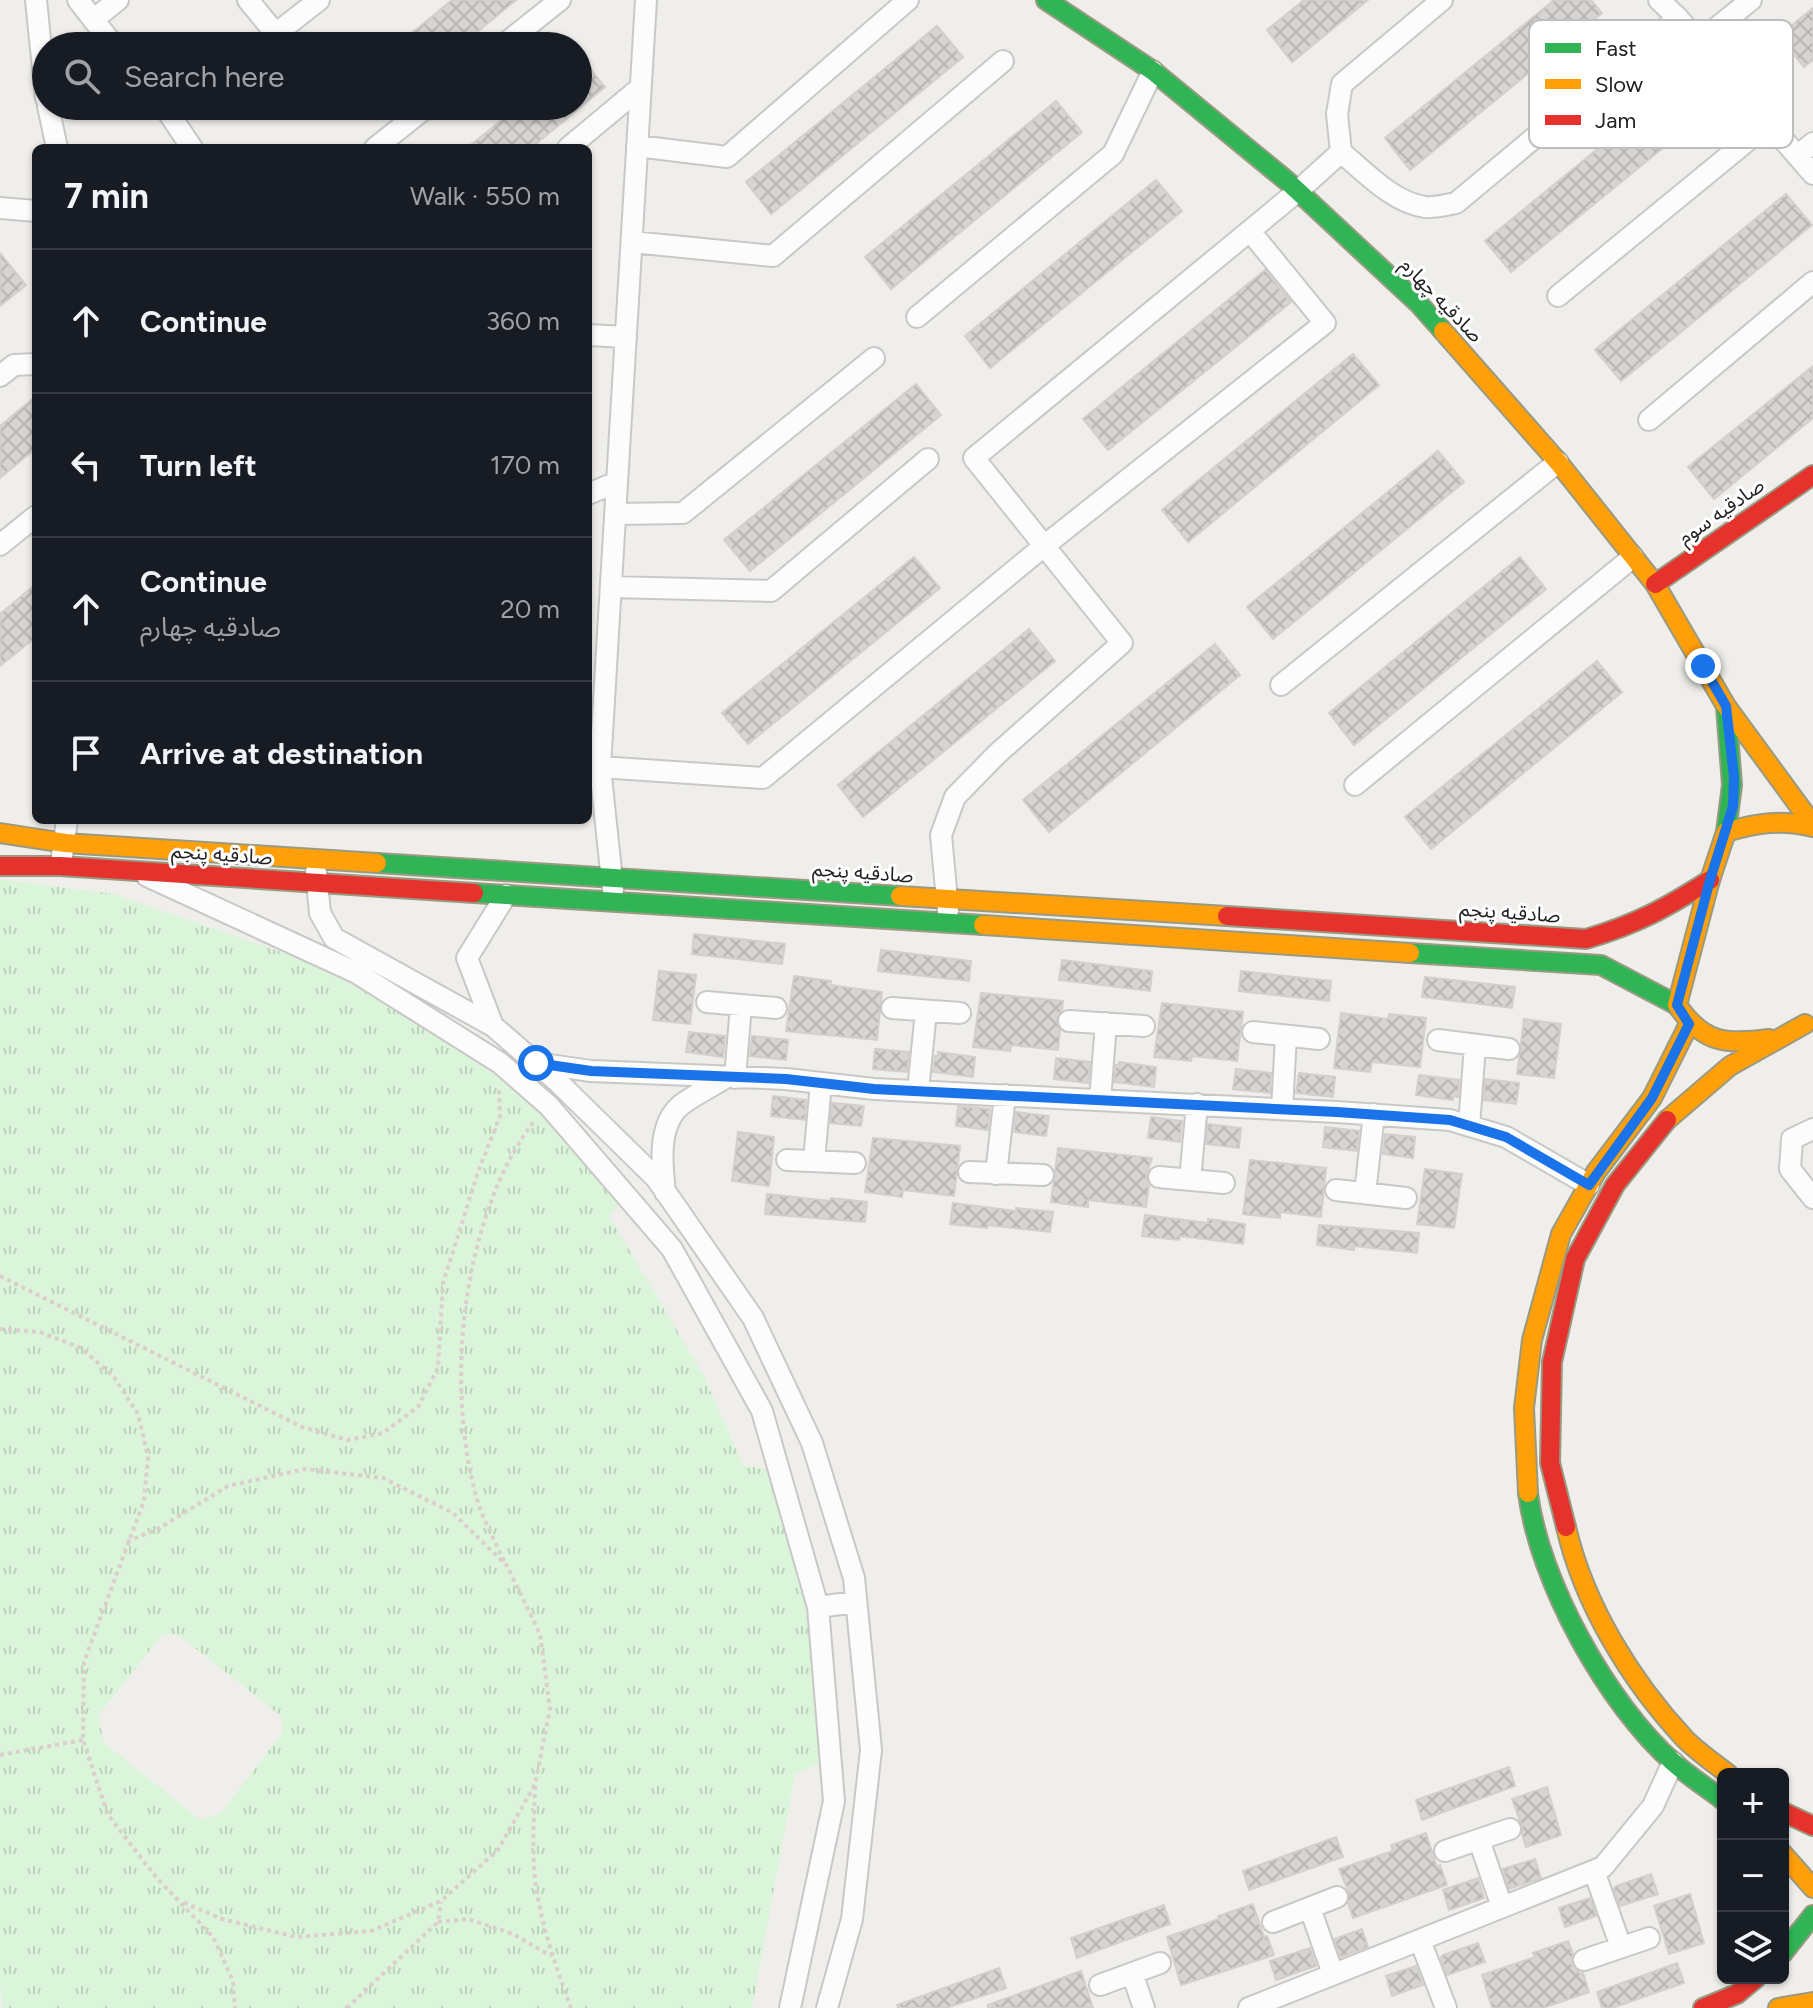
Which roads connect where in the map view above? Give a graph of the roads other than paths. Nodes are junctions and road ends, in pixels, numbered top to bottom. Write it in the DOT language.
graph roads {
  1 [pos="36,0"];
  2 [pos="78,0"];
  3 [pos="118,0"];
  4 [pos="248,0"];
  5 [pos="319,0"];
  6 [pos="560,0"];
  7 [pos="646,0"];
  8 [pos="908,0"];
  9 [pos="1046,0"];
  10 [pos="1442,0"];
  11 [pos="1659,0"];
  12 [pos="1751,0"];
  13 [pos="1678,18"];
  14 [pos="93,20"];
  15 [pos="1676,20"];
  16 [pos="1726,20"];
  17 [pos="39,32"];
  18 [pos="103,32"];
  19 [pos="264,32"];
  20 [pos="278,32"];
  21 [pos="520,32"];
  22 [pos="1003,61"];
  23 [pos="1153,71"];
  24 [pos="640,88"];
  25 [pos="51,120"];
  26 [pos="178,120"];
  27 [pos="410,120"];
  28 [pos="1529,142"];
  29 [pos="56,144"];
  30 [pos="190,144"];
  31 [pos="380,144"];
  32 [pos="573,144"];
  33 [pos="637,146"];
  34 [pos="1739,148"];
  35 [pos="1805,149"];
  36 [pos="1341,152"];
  37 [pos="1813,174"];
  38 [pos="1298,191"];
  39 [pos="0,208"];
  40 [pos="32,211"];
  41 [pos="1250,231"];
  42 [pos="632,242"];
  43 [pos="1813,282"];
  44 [pos="1558,296"];
  45 [pos="917,317"];
  46 [pos="592,335"];
  47 [pos="626,337"];
  48 [pos="874,358"];
  49 [pos="32,364"];
  50 [pos="0,376"];
  51 [pos="1649,420"];
  52 [pos="928,459"];
  53 [pos="1558,462"];
  54 [pos="1813,475"];
  55 [pos="617,482"];
  56 [pos="592,492"];
  57 [pos="615,514"];
  58 [pos="32,519"];
  59 [pos="0,545"];
  60 [pos="1044,546"];
  61 [pos="1633,557"];
  62 [pos="1655,584"];
  63 [pos="611,587"];
  64 [pos="1281,685"];
  65 [pos="1726,706"];
  66 [pos="594,764"];
  67 [pos="1355,785"];
  68 [pos="67,824"];
  69 [pos="1813,826"];
  70 [pos="1726,832"];
  71 [pos="0,833"];
  72 [pos="65,843"];
  73 [pos="314,859"];
  74 [pos="0,866"];
  75 [pos="60,866"];
  76 [pos="136,871"];
  77 [pos="612,878"];
  78 [pos="1710,880"];
  79 [pos="317,883"];
  80 [pos="506,895"];
  81 [pos="948,899"];
  82 [pos="614,902"];
  83 [pos="948,923"];
  84 [pos="1586,939"];
  85 [pos="1585,964"];
  86 [pos="707,1002"];
  87 [pos="741,1005"];
  88 [pos="1677,1005"];
  89 [pos="776,1008"];
  90 [pos="892,1008"];
  91 [pos="926,1011"];
  92 [pos="960,1013"];
  93 [pos="1069,1021"];
  94 [pos="1809,1022"];
  95 [pos="1106,1023"];
  96 [pos="1689,1024"];
  97 [pos="493,1026"];
  98 [pos="1144,1026"];
  99 [pos="1253,1032"];
  100 [pos="1286,1036"];
  101 [pos="1319,1039"];
  102 [pos="1438,1040"];
  103 [pos="1475,1045"];
  104 [pos="1509,1049"];
  105 [pos="536,1063"];
  106 [pos="730,1078"];
  107 [pos="821,1083"];
  108 [pos="918,1091"];
  109 [pos="1005,1095"];
  110 [pos="1100,1100"];
  111 [pos="1197,1104"];
  112 [pos="1644,1108"];
  113 [pos="1282,1109"];
  114 [pos="1374,1114"];
  115 [pos="1665,1122"];
  116 [pos="1469,1126"];
  117 [pos="1813,1129"];
  118 [pos="787,1160"];
  119 [pos="814,1161"];
  120 [pos="855,1163"];
  121 [pos="969,1172"];
  122 [pos="996,1174"];
  123 [pos="1043,1175"];
  124 [pos="1159,1177"];
  125 [pos="1190,1180"];
  126 [pos="1224,1183"];
  127 [pos="1589,1185"];
  128 [pos="1336,1190"];
  129 [pos="665,1192"];
  130 [pos="1365,1193"];
  131 [pos="1406,1198"];
  132 [pos="1813,1198"];
  133 [pos="1556,1494"];
  134 [pos="1528,1496"];
  135 [pos="856,1602"];
  136 [pos="818,1607"];
  137 [pos="1673,1762"];
  138 [pos="1721,1768"];
  139 [pos="1717,1795"];
  140 [pos="1789,1815"];
  141 [pos="1813,1826"];
  142 [pos="1510,1829"];
  143 [pos="1479,1840"];
  144 [pos="1445,1851"];
  145 [pos="1789,1861"];
  146 [pos="1594,1871"];
  147 [pos="1813,1888"];
  148 [pos="1337,1897"];
  149 [pos="1502,1907"];
  150 [pos="1310,1908"];
  151 [pos="1813,1915"];
  152 [pos="1273,1922"];
  153 [pos="1649,1938"];
  154 [pos="1420,1940"];
  155 [pos="1789,1945"];
  156 [pos="1621,1947"];
  157 [pos="1584,1960"];
  158 [pos="1160,1963"];
  159 [pos="1132,1973"];
  160 [pos="1333,1974"];
  161 [pos="1752,1984"];
  162 [pos="1100,1985"];
  163 [pos="1740,2001"];
  164 [pos="1813,2002"];
  165 [pos="1252,2007"];
  166 [pos="790,2008"];
  167 [pos="827,2008"];
  168 [pos="1144,2008"];
  169 [pos="1446,2008"];
  170 [pos="1703,2008"];
  171 [pos="1778,2008"];
  1 -- 17 [label="street"];
  2 -- 14 [label="street"];
  3 -- 14 [label="street"];
  4 -- 19 [label="street"];
  5 -- 20 [label="street"];
  6 -- 21 [label="street"];
  7 -- 24 [label="street"];
  8 -- 33 [label="street"];
  9 -- 23 [label="street, صادقیه چهارم"];
  10 -- 36 [label="street"];
  11 -- 13 [label="street"];
  12 -- 16 [label="street"];
  13 -- 15 [label="street"];
  14 -- 18 [label="street"];
  22 -- 42 [label="street"];
  23 -- 38 [label="street, صادقیه چهارم"];
  23 -- 45 [label="street"];
  24 -- 32 [label="street"];
  24 -- 33 [label="street"];
  25 -- 29 [label="street"];
  26 -- 30 [label="street"];
  27 -- 31 [label="street"];
  28 -- 36 [label="street"];
  33 -- 42 [label="street"];
  34 -- 44 [label="street"];
  35 -- 37 [label="street"];
  36 -- 38 [label="street"];
  38 -- 41 [label="street"];
  38 -- 53 [label="street, صادقیه چهارم"];
  39 -- 40 [label="street"];
  41 -- 60 [label="street"];
  41 -- 60 [label="street"];
  42 -- 47 [label="street"];
  43 -- 51 [label="street"];
  46 -- 47 [label="street"];
  47 -- 55 [label="street"];
  48 -- 57 [label="street"];
  49 -- 50 [label="street"];
  52 -- 63 [label="street"];
  53 -- 61 [label="street, صادقیه چهارم"];
  53 -- 64 [label="street"];
  54 -- 62 [label="street, صادقیه سوم"];
  55 -- 56 [label="street"];
  55 -- 57 [label="street"];
  57 -- 63 [label="street"];
  58 -- 59 [label="street"];
  60 -- 66 [label="street"];
  60 -- 81 [label="street"];
  61 -- 62 [label="street, صادقیه چهارم"];
  61 -- 67 [label="street"];
  62 -- 65 [label="street, صادقیه چهارم"];
  63 -- 66 [label="street"];
  65 -- 69 [label="street, صادقیه چهارم"];
  65 -- 70 [label="street"];
  66 -- 77 [label="street"];
  68 -- 72 [label="street"];
  69 -- 70 [label="street"];
  70 -- 78 [label="street"];
  71 -- 72 [label="street, صادقیه پنجم"];
  72 -- 73 [label="street, صادقیه پنجم"];
  72 -- 75 [label="street"];
  73 -- 77 [label="street, صادقیه پنجم"];
  73 -- 79 [label="street"];
  74 -- 75 [label="street, صادقیه پنجم"];
  75 -- 76 [label="street, صادقیه پنجم"];
  76 -- 79 [label="street, صادقیه پنجم"];
  76 -- 136 [label="street"];
  77 -- 81 [label="street, صادقیه پنجم"];
  77 -- 82 [label="street"];
  78 -- 84 [label="street, صادقیه پنجم"];
  78 -- 88 [label="street"];
  79 -- 80 [label="street, صادقیه پنجم"];
  79 -- 97 [label="street"];
  80 -- 82 [label="street, صادقیه پنجم"];
  80 -- 97 [label="street"];
  81 -- 83 [label="street"];
  81 -- 84 [label="street, صادقیه پنجم"];
  82 -- 83 [label="street, صادقیه پنجم"];
  83 -- 85 [label="street, صادقیه پنجم"];
  84 -- 85 [label="street"];
  85 -- 88 [label="street, صادقیه پنجم"];
  86 -- 87 [label="street"];
  87 -- 89 [label="street"];
  87 -- 106 [label="street"];
  88 -- 96 [label="street"];
  90 -- 91 [label="street"];
  91 -- 92 [label="street"];
  91 -- 108 [label="street"];
  93 -- 95 [label="street"];
  94 -- 96 [label="street"];
  94 -- 115 [label="street"];
  95 -- 98 [label="street"];
  95 -- 110 [label="street"];
  96 -- 112 [label="street"];
  97 -- 105 [label="street"];
  99 -- 100 [label="street"];
  100 -- 101 [label="street"];
  100 -- 113 [label="street"];
  102 -- 103 [label="street"];
  103 -- 104 [label="street"];
  103 -- 116 [label="street"];
  105 -- 106 [label="street"];
  105 -- 129 [label="street"];
  106 -- 107 [label="street"];
  106 -- 129 [label="street"];
  107 -- 108 [label="street"];
  107 -- 119 [label="street"];
  108 -- 109 [label="street"];
  109 -- 110 [label="street"];
  109 -- 122 [label="street"];
  110 -- 111 [label="street"];
  111 -- 113 [label="street"];
  111 -- 125 [label="street"];
  112 -- 115 [label="street"];
  112 -- 127 [label="street"];
  113 -- 114 [label="street"];
  114 -- 116 [label="street"];
  114 -- 130 [label="street"];
  115 -- 133 [label="street"];
  116 -- 127 [label="street"];
  117 -- 132 [label="street"];
  118 -- 119 [label="street"];
  119 -- 120 [label="street"];
  121 -- 122 [label="street"];
  122 -- 123 [label="street"];
  124 -- 125 [label="street"];
  125 -- 126 [label="street"];
  127 -- 134 [label="street"];
  128 -- 130 [label="street"];
  129 -- 135 [label="street"];
  130 -- 131 [label="street"];
  133 -- 134 [label="street"];
  133 -- 138 [label="street"];
  134 -- 137 [label="street"];
  135 -- 136 [label="street"];
  135 -- 167 [label="street"];
  136 -- 166 [label="street"];
  137 -- 139 [label="street"];
  137 -- 146 [label="street"];
  140 -- 141 [label="street"];
  142 -- 143 [label="street"];
  143 -- 144 [label="street"];
  143 -- 149 [label="street"];
  145 -- 147 [label="street"];
  146 -- 149 [label="street"];
  146 -- 156 [label="street"];
  148 -- 150 [label="street"];
  149 -- 154 [label="street"];
  150 -- 152 [label="street"];
  150 -- 160 [label="street"];
  151 -- 155 [label="street"];
  153 -- 156 [label="street"];
  154 -- 160 [label="street"];
  154 -- 169 [label="street"];
  156 -- 157 [label="street"];
  158 -- 159 [label="street"];
  159 -- 162 [label="street"];
  159 -- 168 [label="street"];
  160 -- 165 [label="street"];
  161 -- 163 [label="street"];
  163 -- 170 [label="street"];
  164 -- 171 [label="street"];
}
